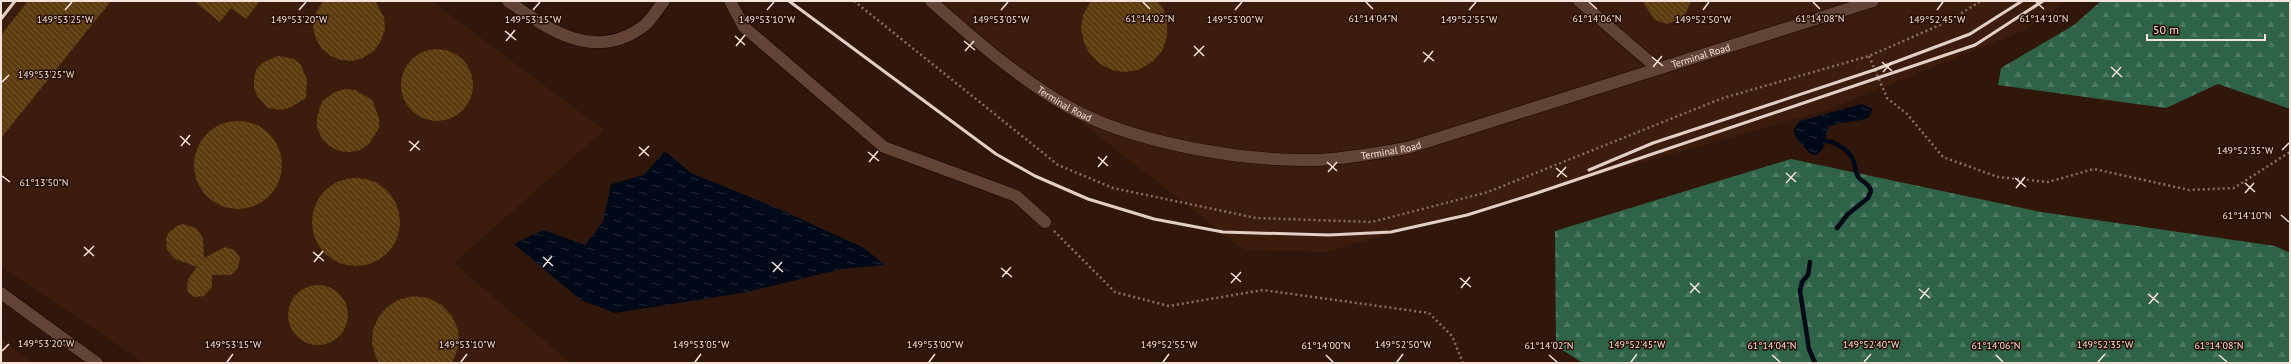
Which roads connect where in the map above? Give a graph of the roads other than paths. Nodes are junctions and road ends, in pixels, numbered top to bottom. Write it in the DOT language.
graph roads {
  1 [pos="508,1"];
  2 [pos="664,1"];
  3 [pos="730,1"];
  4 [pos="931,1"];
  5 [pos="1579,1"];
  6 [pos="1873,1"];
  7 [pos="1657,68"];
  8 [pos="1045,222"];
  9 [pos="1,293"];
  10 [pos="97,363"];
  1 -- 2 [label="street"];
  3 -- 8 [label="street"];
  4 -- 7 [label="street, Terminal Road"];
  5 -- 7 [label="street"];
  6 -- 7 [label="street, Terminal Road"];
  9 -- 10 [label="street"];
}
